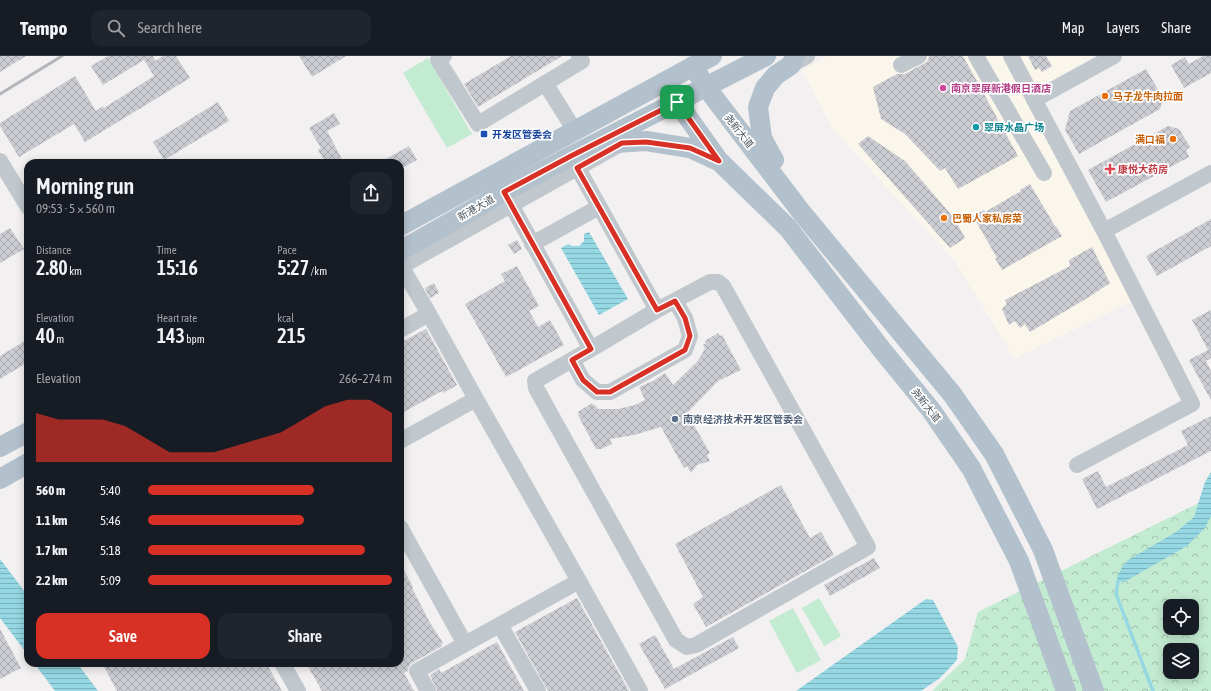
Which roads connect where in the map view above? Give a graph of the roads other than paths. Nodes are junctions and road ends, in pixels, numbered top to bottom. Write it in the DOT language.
graph roads {
  1 [pos="444,56"];
  2 [pos="579,56"];
  3 [pos="712,56"];
  4 [pos="766,56"];
  5 [pos="919,56"];
  6 [pos="976,56"];
  7 [pos="1011,56"];
  8 [pos="1114,56"];
  9 [pos="798,59"];
  10 [pos="901,65"];
  11 [pos="693,66"];
  12 [pos="664,82"];
  13 [pos="545,83"];
  14 [pos="706,87"];
  15 [pos="1034,100"];
  16 [pos="677,102"];
  17 [pos="574,131"];
  18 [pos="622,143"];
  19 [pos="593,145"];
  20 [pos="0,161"];
  21 [pos="719,161"];
  22 [pos="574,162"];
  23 [pos="1044,173"];
  24 [pos="1211,173"];
  25 [pos="508,198"];
  26 [pos="24,200"];
  27 [pos="599,207"];
  28 [pos="802,213"];
  29 [pos="404,224"];
  30 [pos="1104,231"];
  31 [pos="532,244"];
  32 [pos="404,260"];
  33 [pos="404,269"];
  34 [pos="675,301"];
  35 [pos="657,310"];
  36 [pos="429,314"];
  37 [pos="404,328"];
  38 [pos="591,349"];
  39 [pos="572,360"];
  40 [pos="476,399"];
  41 [pos="24,434"];
  42 [pos="404,439"];
  43 [pos="0,447"];
  44 [pos="24,465"];
  45 [pos="1077,465"];
  46 [pos="24,476"];
  47 [pos="0,479"];
  48 [pos="0,490"];
  49 [pos="404,534"];
  50 [pos="579,581"];
  51 [pos="500,625"];
  52 [pos="465,644"];
  53 [pos="284,667"];
  54 [pos="298,691"];
  55 [pos="428,691"];
  56 [pos="538,691"];
  57 [pos="640,691"];
  58 [pos="1066,691"];
  59 [pos="1094,691"];
  1 -- 13 [label="street"];
  2 -- 13 [label="street"];
  3 -- 11 [label="main road, 新港大道"];
  4 -- 14 [label="main road, 新港大道"];
  5 -- 10 [label="street"];
  6 -- 23 [label="street"];
  7 -- 15 [label="street"];
  8 -- 15 [label="street"];
  9 -- 28 [label="main road, 尧新大道"];
  11 -- 12 [label="main road, 新港大道"];
  11 -- 14 [label="main road, 尧新大道"];
  12 -- 16 [label="main road, 尧新大道"];
  12 -- 17 [label="main road, 新港大道"];
  13 -- 17 [label="street"];
  14 -- 16 [label="main road, 新港大道"];
  14 -- 28 [label="main road, 尧新大道"];
  15 -- 30 [label="street"];
  16 -- 19 [label="main road, 新港大道"];
  16 -- 21 [label="main road, 尧新大道"];
  17 -- 29 [label="main road, 新港大道"];
  18 -- 19 [label="main road, 尧新大道"];
  18 -- 21 [label="main road, 尧新大道"];
  18 -- 22 [label="street"];
  19 -- 22 [label="main road, 新港大道"];
  20 -- 26 [label="street"];
  21 -- 58 [label="main road, 尧新大道"];
  22 -- 25 [label="main road, 新港大道"];
  22 -- 27 [label="street"];
  24 -- 30 [label="street"];
  25 -- 31 [label="street"];
  25 -- 32 [label="main road, 新港大道"];
  27 -- 31 [label="street"];
  27 -- 35 [label="street"];
  28 -- 59 [label="main road, 尧新大道"];
  30 -- 45 [label="street"];
  31 -- 38 [label="street"];
  33 -- 36 [label="street"];
  34 -- 35 [label="street"];
  34 -- 39 [label="street"];
  34 -- 39 [label="street"];
  35 -- 38 [label="street"];
  36 -- 37 [label="street"];
  36 -- 40 [label="street"];
  38 -- 39 [label="street"];
  40 -- 42 [label="street"];
  40 -- 50 [label="street"];
  41 -- 43 [label="main road"];
  44 -- 47 [label="main road"];
  46 -- 48 [label="street"];
  49 -- 52 [label="street"];
  50 -- 51 [label="street"];
  50 -- 57 [label="street"];
  51 -- 52 [label="street"];
  51 -- 56 [label="street"];
  52 -- 55 [label="street"];
  53 -- 54 [label="street"];
}
